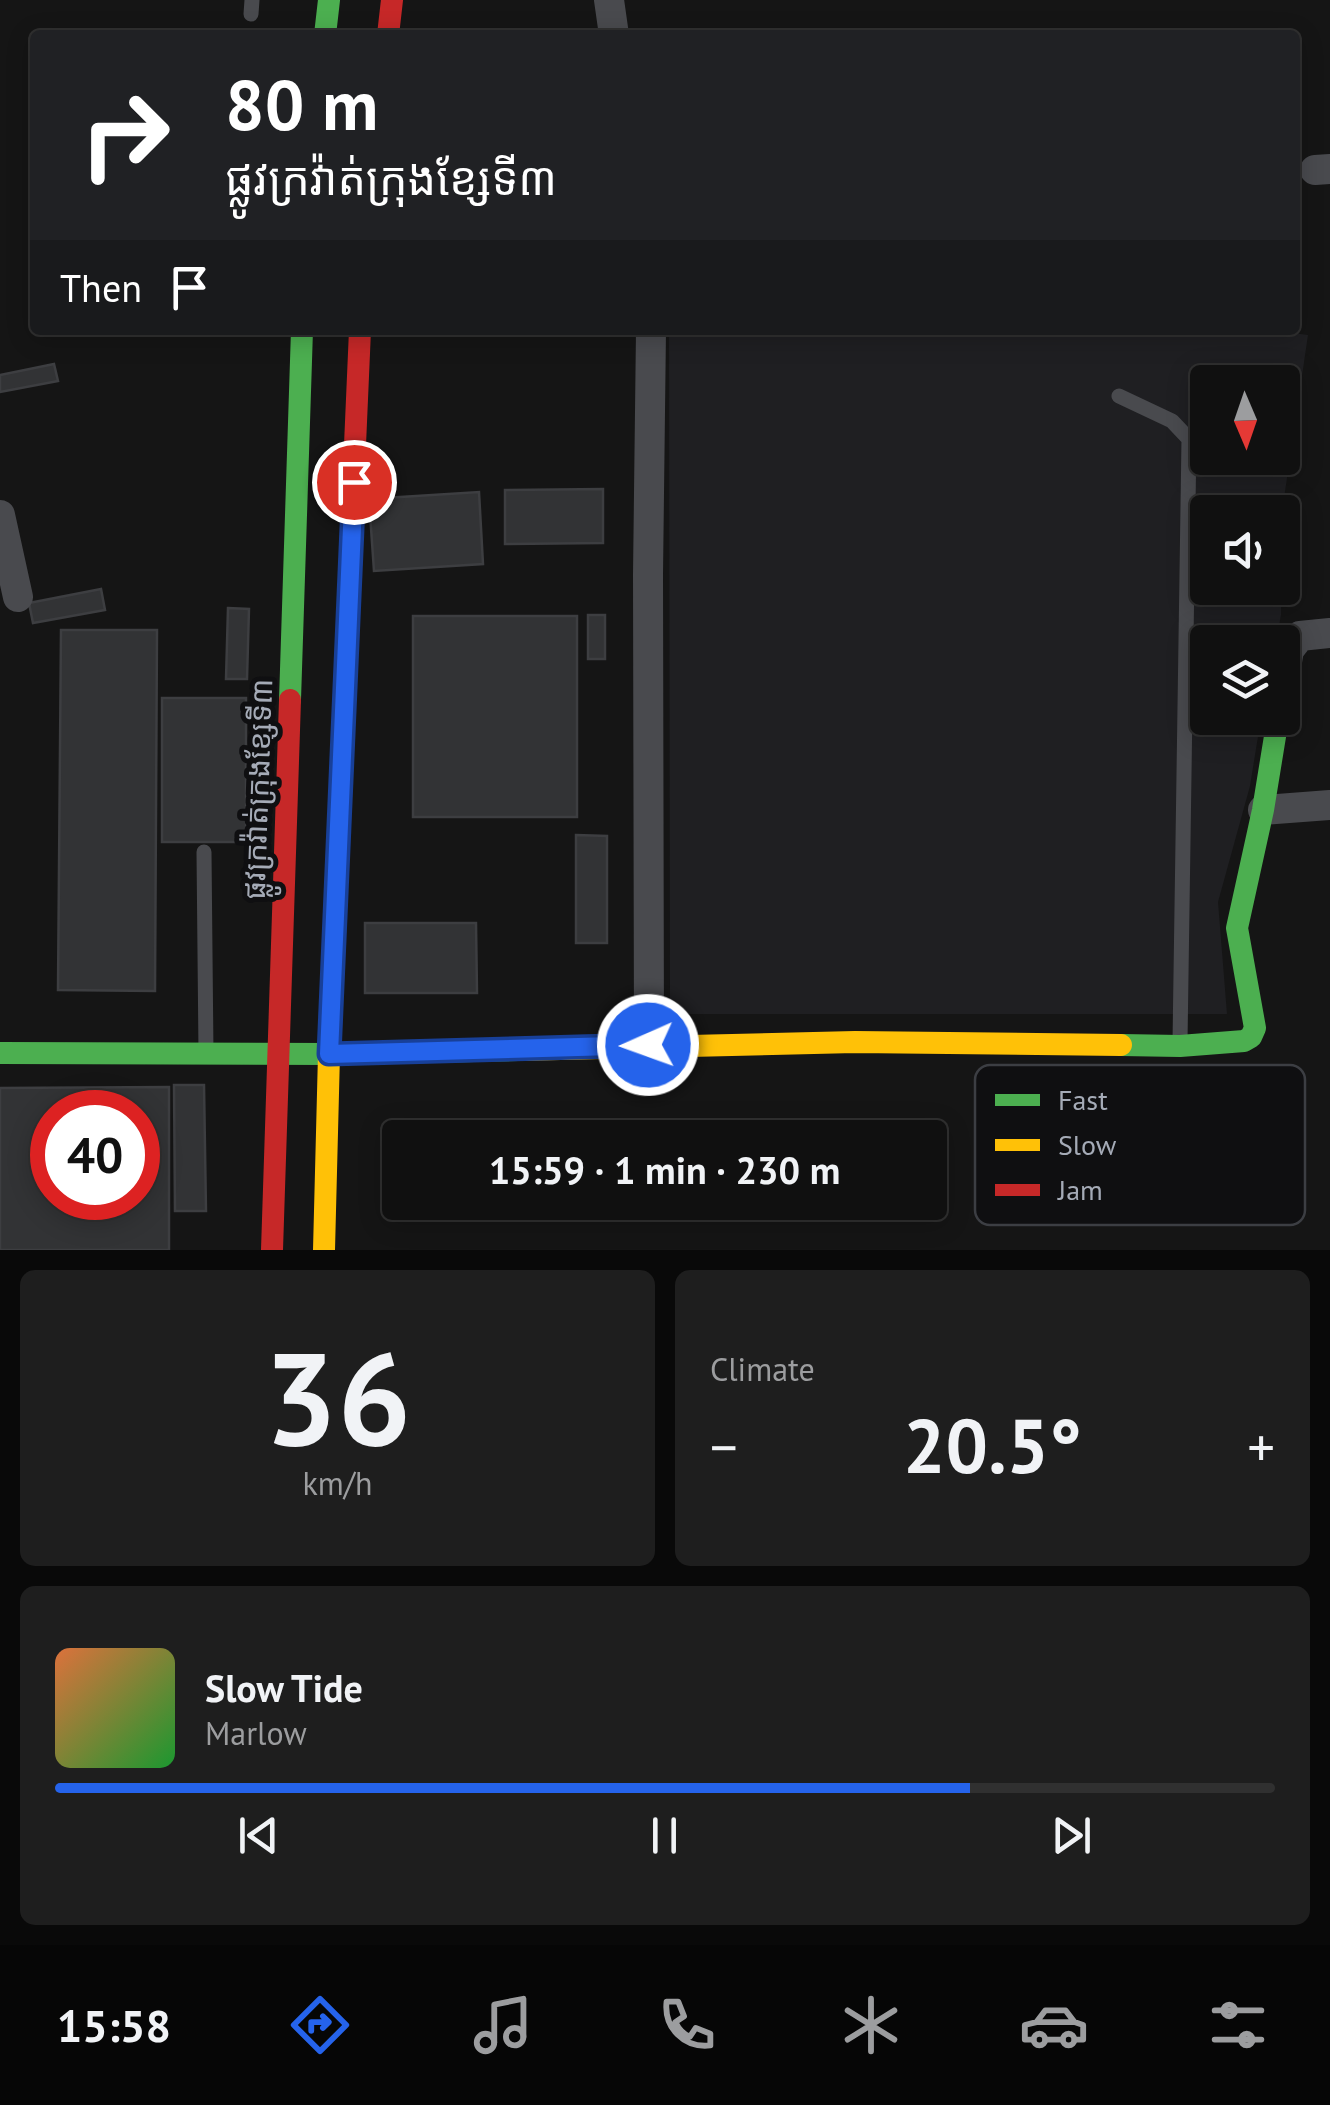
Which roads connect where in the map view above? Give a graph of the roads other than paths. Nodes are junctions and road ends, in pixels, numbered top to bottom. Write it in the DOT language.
graph roads {
  1 [pos="329,0"];
  2 [pos="392,0"];
  3 [pos="609,0"];
  4 [pos="326,30"];
  5 [pos="389,30"];
  6 [pos="613,30"];
  7 [pos="302,335"];
  8 [pos="360,335"];
  9 [pos="651,335"];
  10 [pos="1119,396"];
  11 [pos="0,515"];
  12 [pos="18,597"];
  13 [pos="1330,633"];
  14 [pos="1300,636"];
  15 [pos="1275,735"];
  16 [pos="1330,805"];
  17 [pos="1263,810"];
  18 [pos="204,852"];
  19 [pos="648,1045"];
  20 [pos="1180,1046"];
  21 [pos="0,1053"];
  22 [pos="206,1054"];
  23 [pos="278,1054"];
  24 [pos="329,1054"];
  25 [pos="272,1250"];
  26 [pos="324,1250"];
  1 -- 4 [label="main road"];
  2 -- 5 [label="main road"];
  3 -- 6 [label="street"];
  7 -- 23 [label="main road, ផ្លូវក្រវ៉ាត់ក្រុងខ្សែទី៣"];
  8 -- 24 [label="main road"];
  9 -- 19 [label="street"];
  10 -- 20 [label="lane"];
  11 -- 12 [label="street"];
  13 -- 14 [label="street"];
  15 -- 17 [label="main road"];
  16 -- 17 [label="street"];
  17 -- 20 [label="main road"];
  18 -- 22 [label="lane"];
  19 -- 20 [label="main road"];
  19 -- 24 [label="main road"];
  21 -- 22 [label="main road"];
  22 -- 23 [label="main road"];
  23 -- 24 [label="main road"];
  23 -- 25 [label="main road, ផ្លូវក្រវ៉ាត់ក្រុងខ្សែទី៣"];
  24 -- 26 [label="main road"];
}
